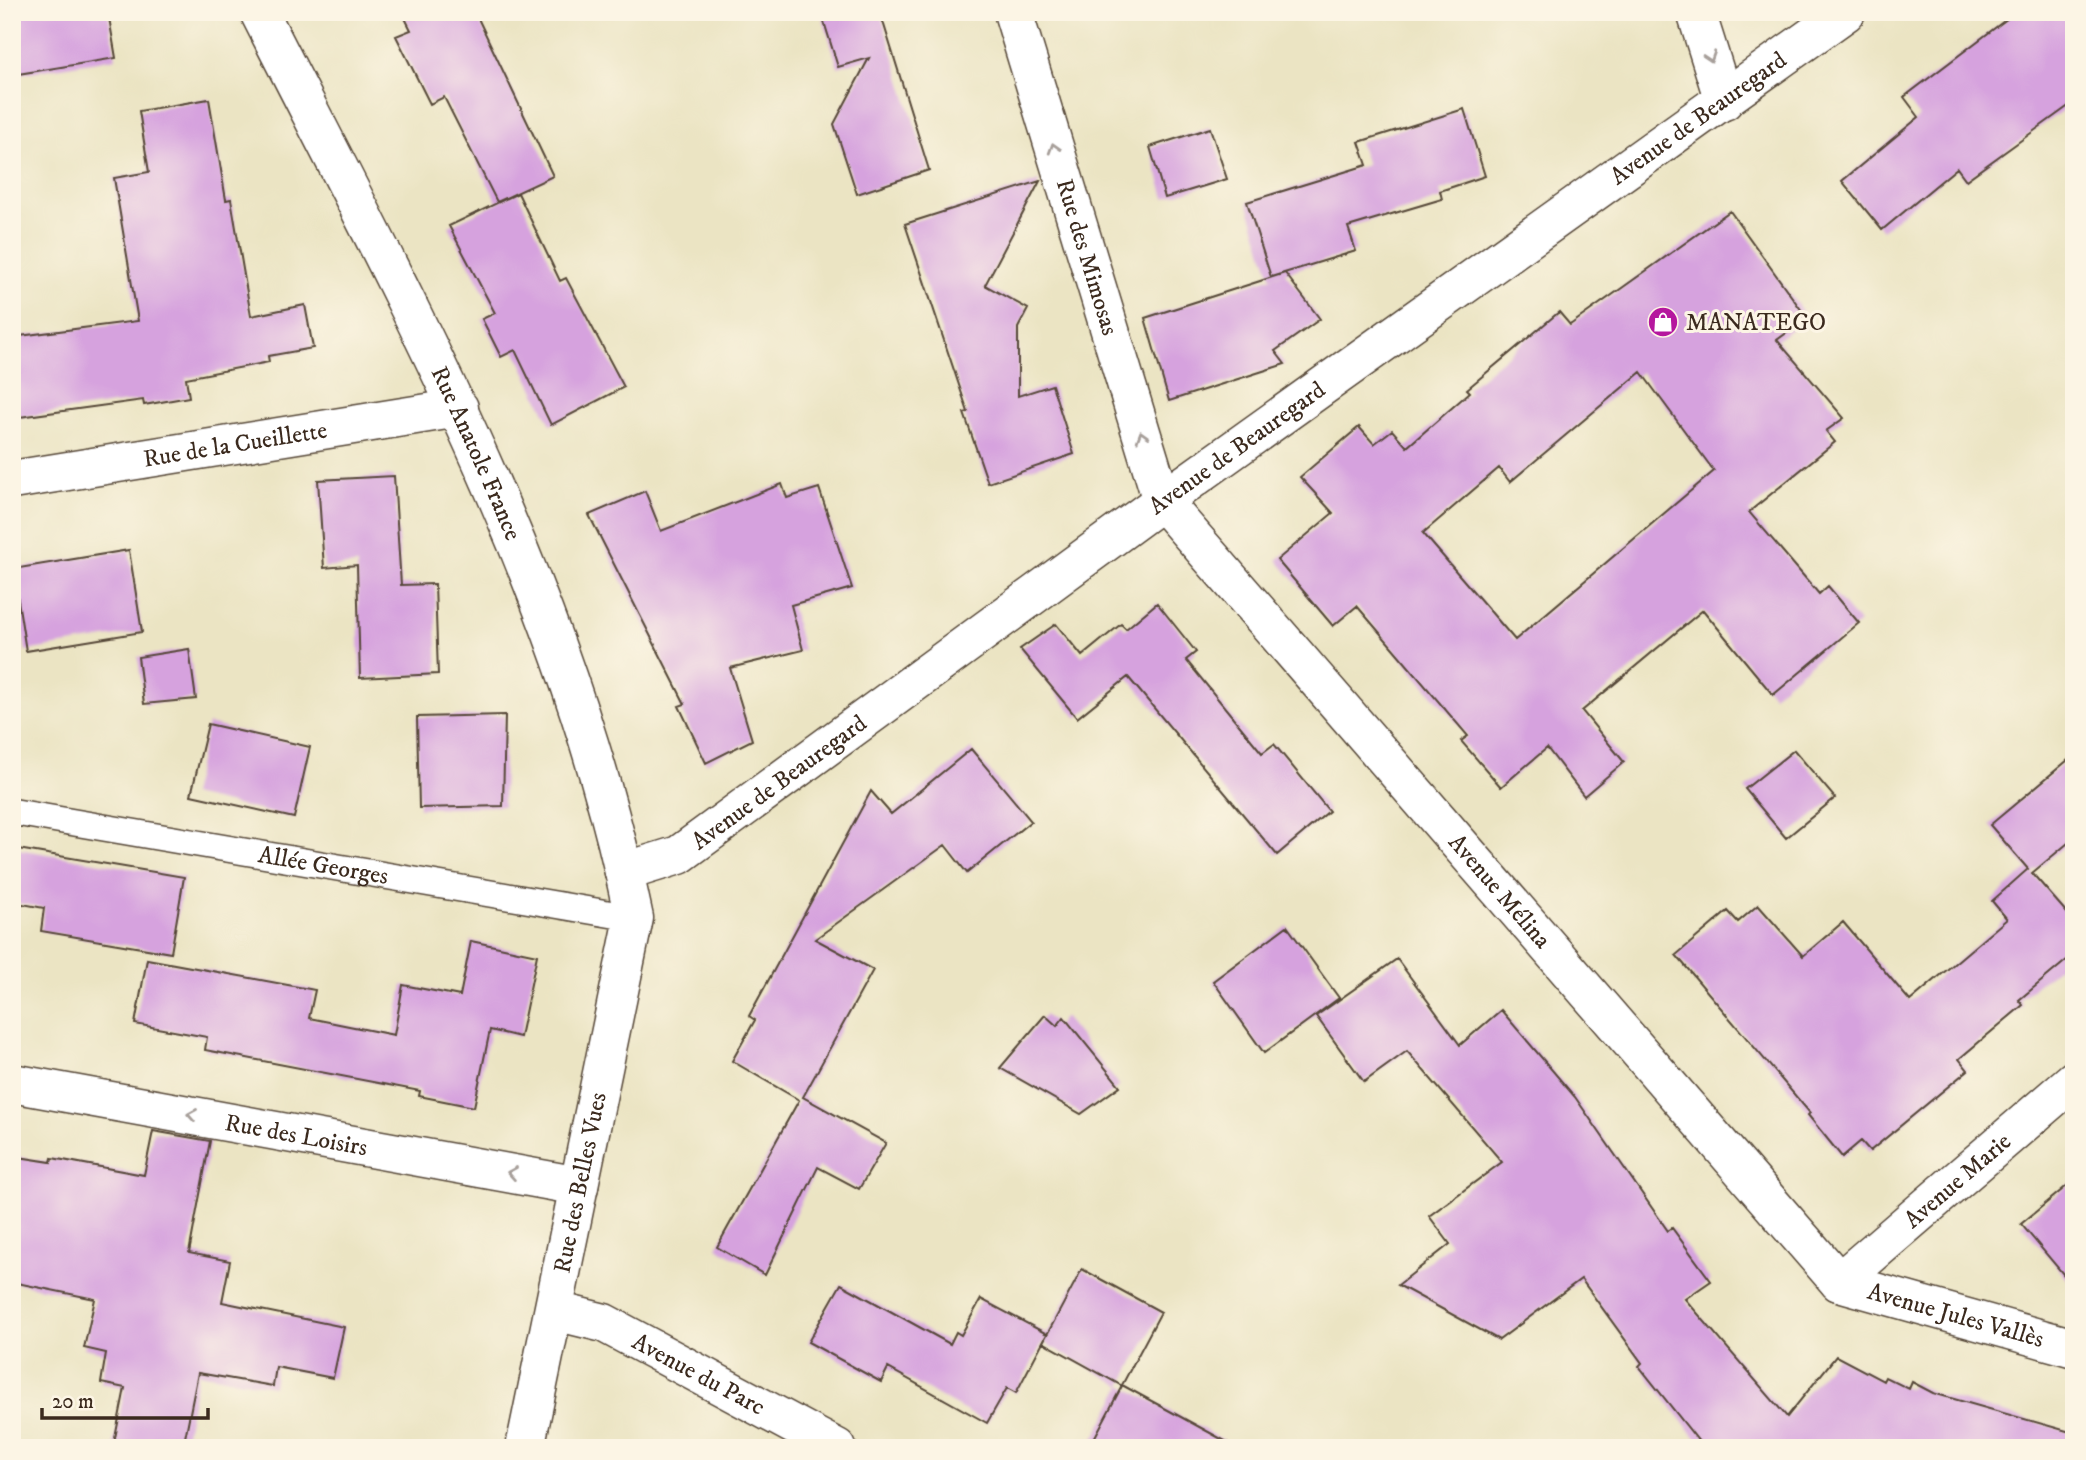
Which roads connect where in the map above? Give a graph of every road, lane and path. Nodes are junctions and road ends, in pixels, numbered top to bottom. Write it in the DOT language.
graph roads {
  1 [pos="259,12"];
  2 [pos="1013,12"];
  3 [pos="1696,12"];
  4 [pos="1846,12"];
  5 [pos="1724,101"];
  6 [pos="459,408"];
  7 [pos="12,480"];
  8 [pos="1162,501"];
  9 [pos="13,812"];
  10 [pos="624,872"];
  11 [pos="634,918"];
  12 [pos="2074,1080"];
  13 [pos="12,1083"];
  14 [pos="579,1186"];
  15 [pos="1839,1282"];
  16 [pos="555,1311"];
  17 [pos="2074,1348"];
  18 [pos="525,1448"];
  19 [pos="837,1448"];
  1 -- 6 [label="street, Rue Anatole France"];
  8 -- 2 [label="street, Rue des Mimosas, one-way"];
  3 -- 5 [label="street, one-way"];
  4 -- 5 [label="street, Avenue de Beauregard"];
  5 -- 8 [label="street, Avenue de Beauregard"];
  6 -- 7 [label="street, Rue de la Cueillette"];
  6 -- 10 [label="street, Rue Anatole France"];
  8 -- 10 [label="street, Avenue de Beauregard"];
  8 -- 15 [label="street, Avenue Mélina"];
  9 -- 11 [label="lane, Allée Georges"];
  10 -- 11 [label="street, Rue Anatole France"];
  11 -- 14 [label="street, Rue des Belles Vues"];
  12 -- 15 [label="street, Avenue Marie"];
  14 -- 13 [label="street, Rue des Loisirs, one-way"];
  14 -- 16 [label="street, Rue des Belles Vues"];
  15 -- 17 [label="street, Avenue Jules Vallès"];
  16 -- 18 [label="street, Rue des Belles Vues"];
  16 -- 19 [label="street, Avenue du Parc"];
}
